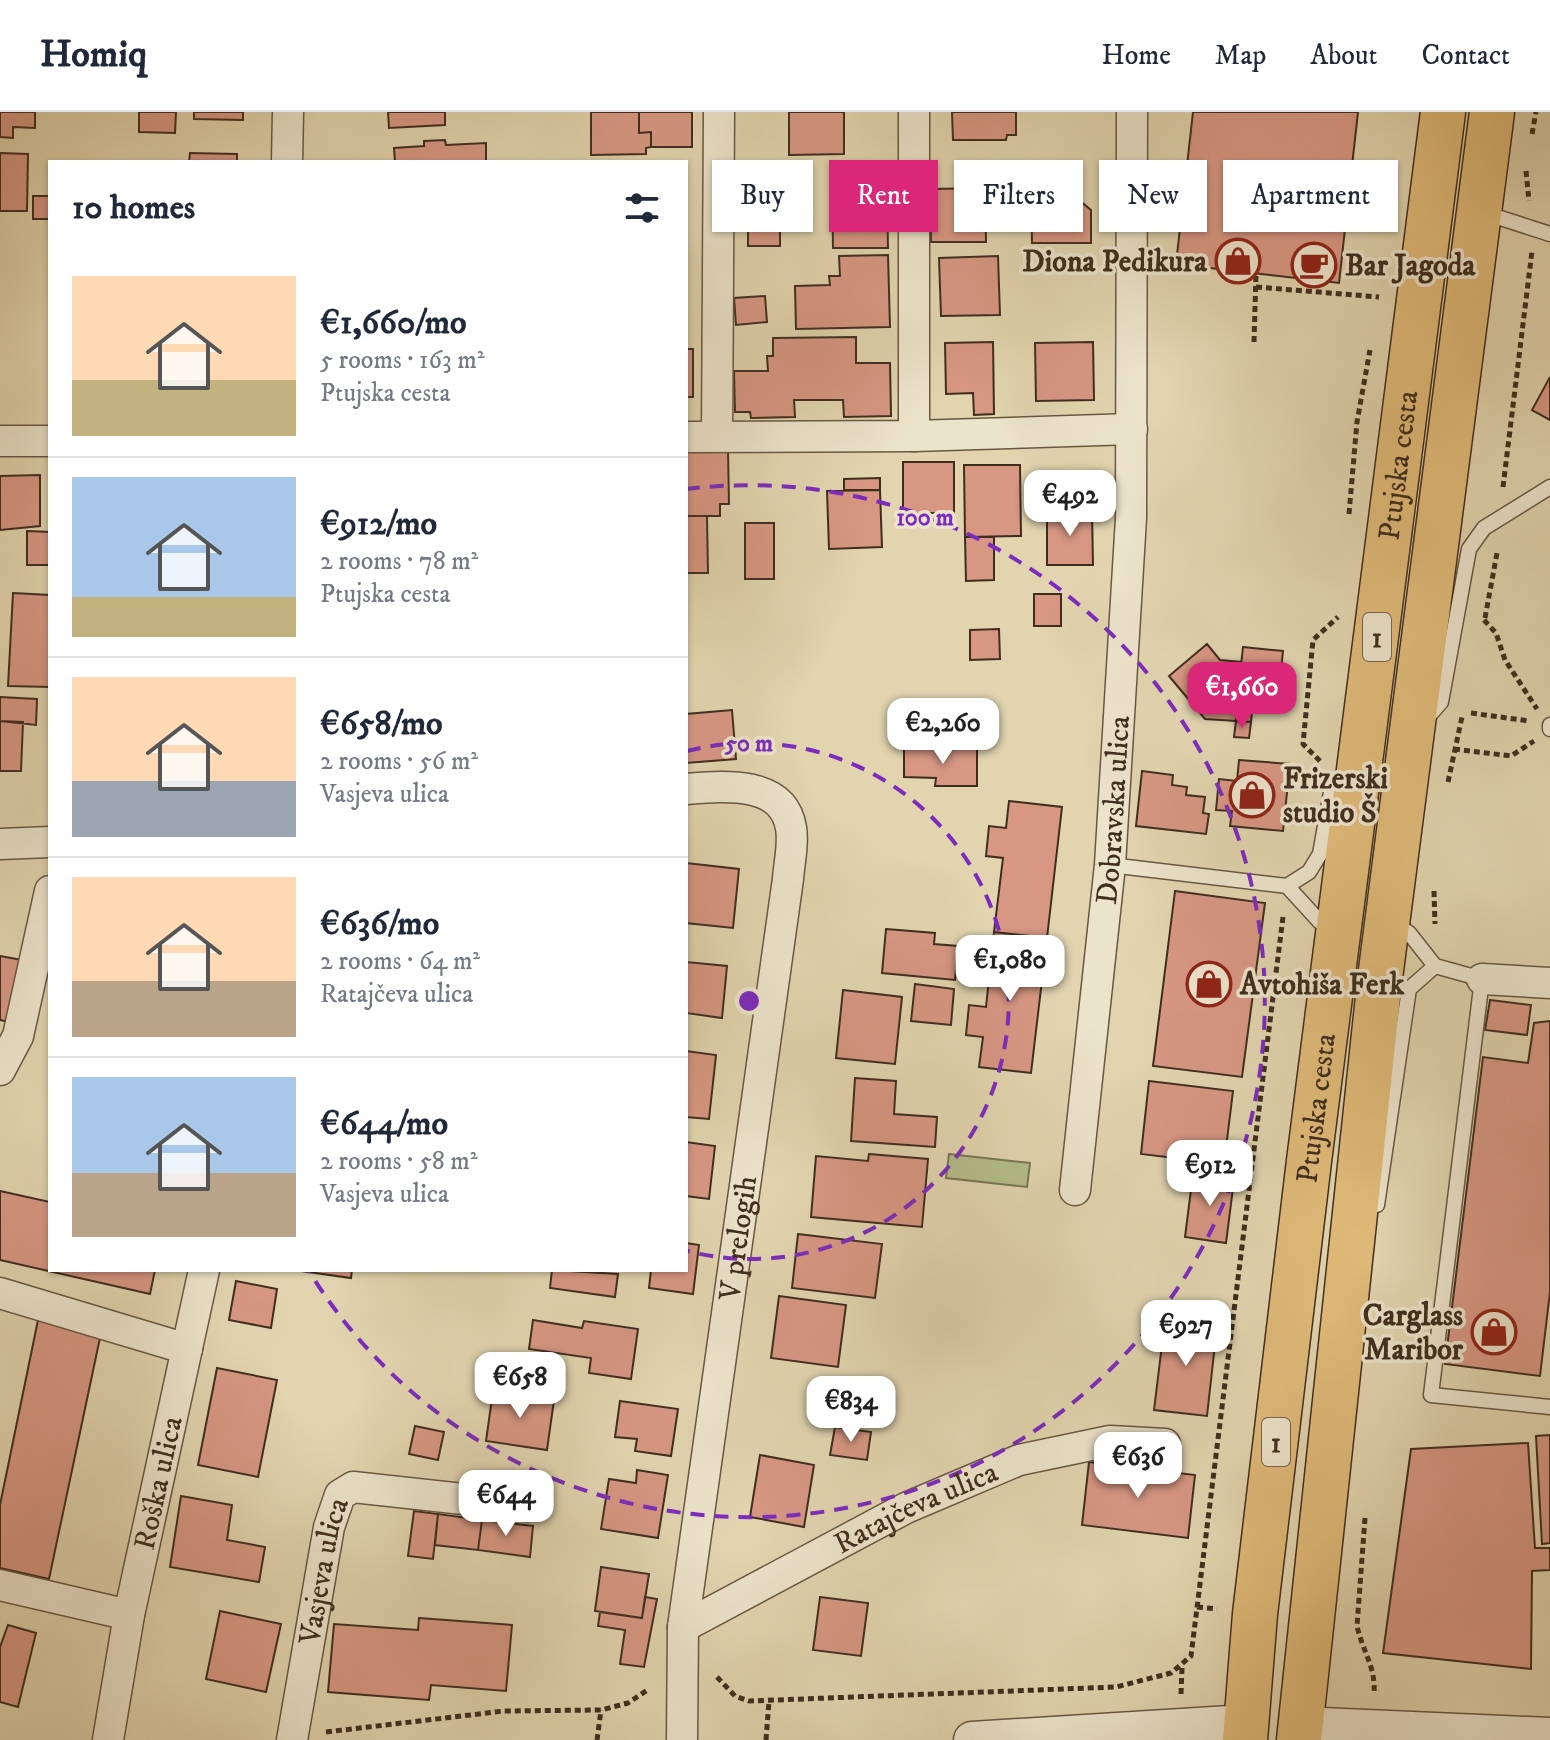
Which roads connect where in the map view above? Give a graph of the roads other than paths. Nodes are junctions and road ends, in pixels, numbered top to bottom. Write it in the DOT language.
graph roads {
  1 [pos="288,112"];
  2 [pos="719,112"];
  3 [pos="914,112"];
  4 [pos="1132,112"];
  5 [pos="1443,112"];
  6 [pos="1492,112"];
  7 [pos="287,160"];
  8 [pos="1479,211"];
  9 [pos="1550,234"];
  10 [pos="1132,429"];
  11 [pos="717,436"];
  12 [pos="914,436"];
  13 [pos="688,437"];
  14 [pos="0,441"];
  15 [pos="48,441"];
  16 [pos="1550,487"];
  17 [pos="1413,734"];
  18 [pos="1341,761"];
  19 [pos="688,789"];
  20 [pos="48,842"];
  21 [pos="0,844"];
  22 [pos="1110,865"];
  23 [pos="1287,886"];
  24 [pos="48,900"];
  25 [pos="1388,919"];
  26 [pos="1339,930"];
  27 [pos="1435,966"];
  28 [pos="1482,979"];
  29 [pos="1550,983"];
  30 [pos="0,1070"];
  31 [pos="1075,1190"];
  32 [pos="1352,1231"];
  33 [pos="204,1272"];
  34 [pos="1,1296"];
  35 [pos="187,1349"];
  36 [pos="1550,1407"];
  37 [pos="1165,1444"];
  38 [pos="528,1506"];
  39 [pos="0,1585"];
  40 [pos="129,1615"];
  41 [pos="683,1627"];
  42 [pos="1245,1731"];
  43 [pos="1299,1733"];
  44 [pos="1550,1736"];
  45 [pos="292,1739"];
  46 [pos="108,1740"];
  47 [pos="682,1740"];
  48 [pos="972,1740"];
  1 -- 7 [label="street"];
  2 -- 11 [label="street"];
  3 -- 12 [label="street"];
  4 -- 10 [label="street, Dobravska ulica"];
  5 -- 18 [label="main road, Ptujska cesta / 1"];
  6 -- 8 [label="main road, Ptujska cesta / 1"];
  8 -- 9 [label="lane"];
  8 -- 17 [label="main road, Ptujska cesta / 1"];
  10 -- 12 [label="street"];
  10 -- 22 [label="street, Dobravska ulica"];
  11 -- 12 [label="street"];
  11 -- 13 [label="street"];
  14 -- 15 [label="street"];
  16 -- 17 [label="lane"];
  17 -- 25 [label="main road, Ptujska cesta / 1"];
  18 -- 23 [label="lane"];
  18 -- 26 [label="main road, Ptujska cesta / 1"];
  19 -- 41 [label="street, V prelogih"];
  20 -- 21 [label="street"];
  22 -- 23 [label="lane"];
  22 -- 31 [label="street, Dobravska ulica"];
  23 -- 26 [label="lane"];
  24 -- 30 [label="street"];
  25 -- 27 [label="lane"];
  25 -- 32 [label="main road, Ptujska cesta / 1"];
  26 -- 42 [label="main road, Ptujska cesta / 1"];
  27 -- 28 [label="lane"];
  27 -- 32 [label="lane"];
  28 -- 29 [label="street"];
  28 -- 36 [label="lane"];
  32 -- 43 [label="main road, Ptujska cesta / 1"];
  33 -- 35 [label="street, Roška ulica"];
  34 -- 35 [label="street"];
  35 -- 40 [label="street, Roška ulica"];
  37 -- 41 [label="street, Ratajčeva ulica"];
  38 -- 45 [label="street, Vasjeva ulica"];
  39 -- 40 [label="street"];
  40 -- 46 [label="street, Roška ulica"];
  41 -- 47 [label="street, V prelogih"];
  42 -- 43 [label="main road"];
  42 -- 48 [label="street"];
  43 -- 44 [label="street"];
}
